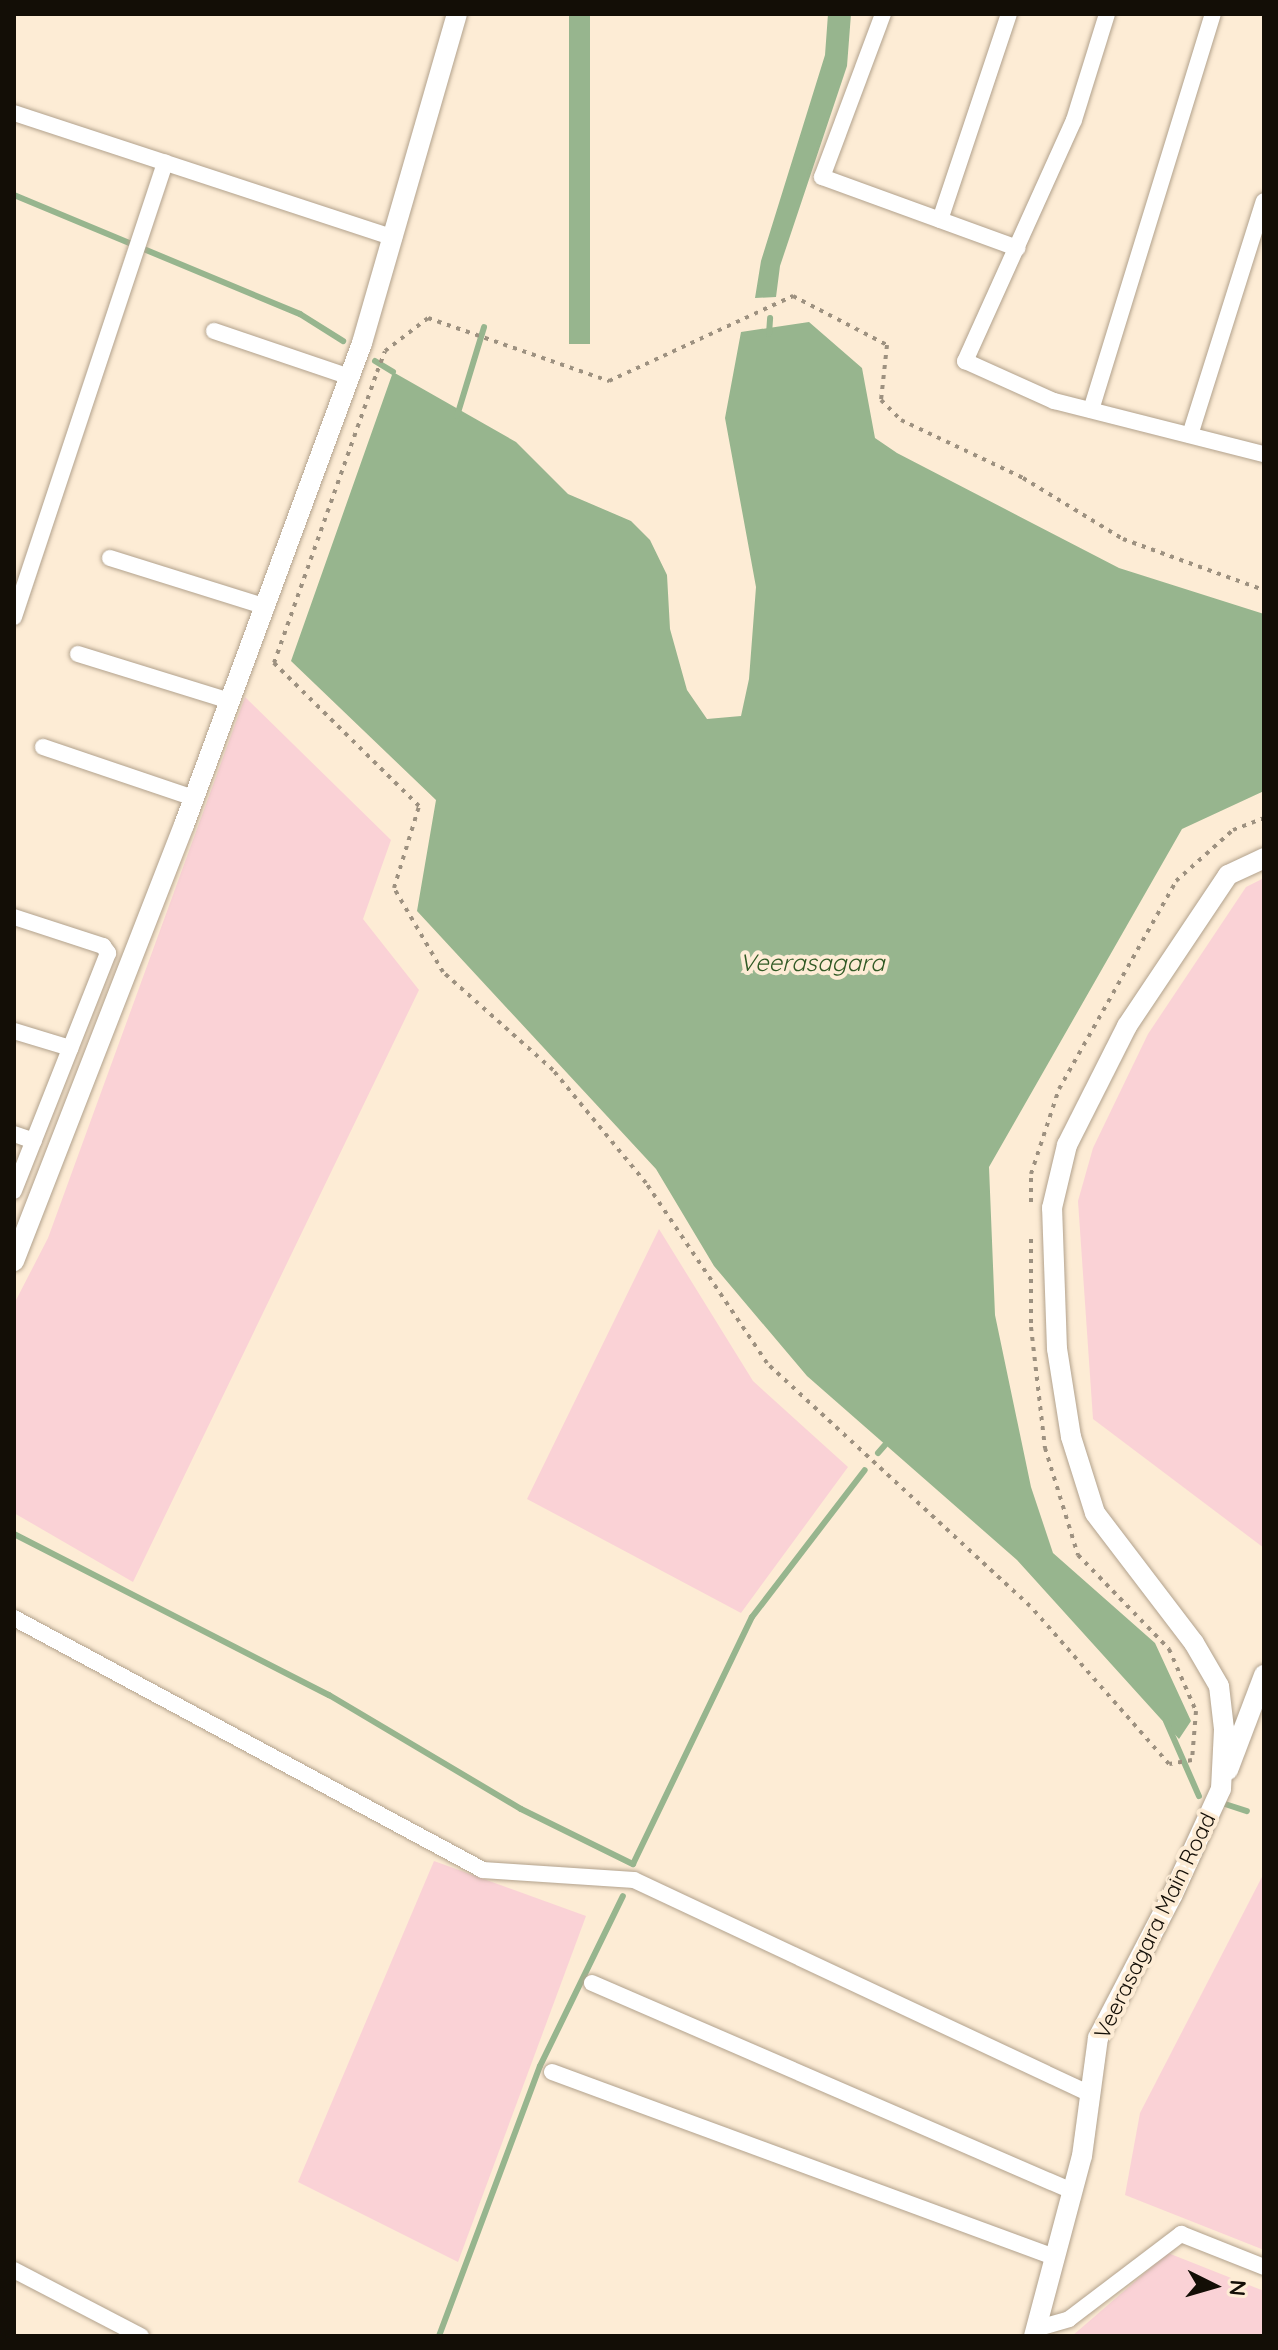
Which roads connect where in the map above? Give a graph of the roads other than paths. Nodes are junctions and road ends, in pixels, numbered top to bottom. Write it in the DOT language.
graph roads {
  1 [pos="457,14"];
  2 [pos="883,14"];
  3 [pos="1009,14"];
  4 [pos="1107,14"];
  5 [pos="1213,14"];
  6 [pos="14,113"];
  7 [pos="165,162"];
  8 [pos="1264,201"];
  9 [pos="940,220"];
  10 [pos="394,238"];
  11 [pos="1017,248"];
  12 [pos="214,331"];
  13 [pos="350,377"];
  14 [pos="1091,410"];
  15 [pos="1190,435"];
  16 [pos="1264,454"];
  17 [pos="110,558"];
  18 [pos="266,607"];
  19 [pos="14,617"];
  20 [pos="78,654"];
  21 [pos="230,701"];
  22 [pos="43,747"];
  23 [pos="194,798"];
  24 [pos="1264,858"];
  25 [pos="14,917"];
  26 [pos="14,1031"];
  27 [pos="70,1048"];
  28 [pos="14,1134"];
  29 [pos="34,1141"];
  30 [pos="14,1191"];
  31 [pos="14,1261"];
  32 [pos="14,1618"];
  33 [pos="1264,1675"];
  34 [pos="1221,1789"];
  35 [pos="592,1983"];
  36 [pos="552,2072"];
  37 [pos="1090,2094"];
  38 [pos="1072,2191"];
  39 [pos="1054,2257"];
  40 [pos="1264,2267"];
  41 [pos="14,2270"];
  42 [pos="1035,2332"];
  43 [pos="141,2336"];
  1 -- 10 [label="street"];
  2 -- 9 [label="street"];
  3 -- 9 [label="street"];
  4 -- 11 [label="street"];
  5 -- 14 [label="street"];
  6 -- 7 [label="street"];
  7 -- 10 [label="street"];
  7 -- 19 [label="street"];
  8 -- 15 [label="street"];
  9 -- 11 [label="street"];
  10 -- 13 [label="street"];
  11 -- 14 [label="street"];
  12 -- 13 [label="street"];
  13 -- 18 [label="street"];
  14 -- 15 [label="street"];
  15 -- 16 [label="street"];
  17 -- 18 [label="street"];
  18 -- 21 [label="street"];
  20 -- 21 [label="street"];
  21 -- 23 [label="street"];
  22 -- 23 [label="street"];
  23 -- 31 [label="street"];
  24 -- 34 [label="street, Veerasagara Main Road"];
  25 -- 27 [label="street"];
  26 -- 27 [label="street"];
  27 -- 29 [label="street"];
  28 -- 29 [label="street"];
  29 -- 30 [label="street"];
  32 -- 37 [label="street"];
  33 -- 34 [label="street"];
  34 -- 37 [label="street, Veerasagara Main Road"];
  35 -- 38 [label="street"];
  36 -- 39 [label="street"];
  37 -- 38 [label="street, Veerasagara Main Road"];
  38 -- 39 [label="street, Veerasagara Main Road"];
  39 -- 42 [label="street, Veerasagara Main Road"];
  40 -- 42 [label="street"];
  41 -- 43 [label="street"];
}
